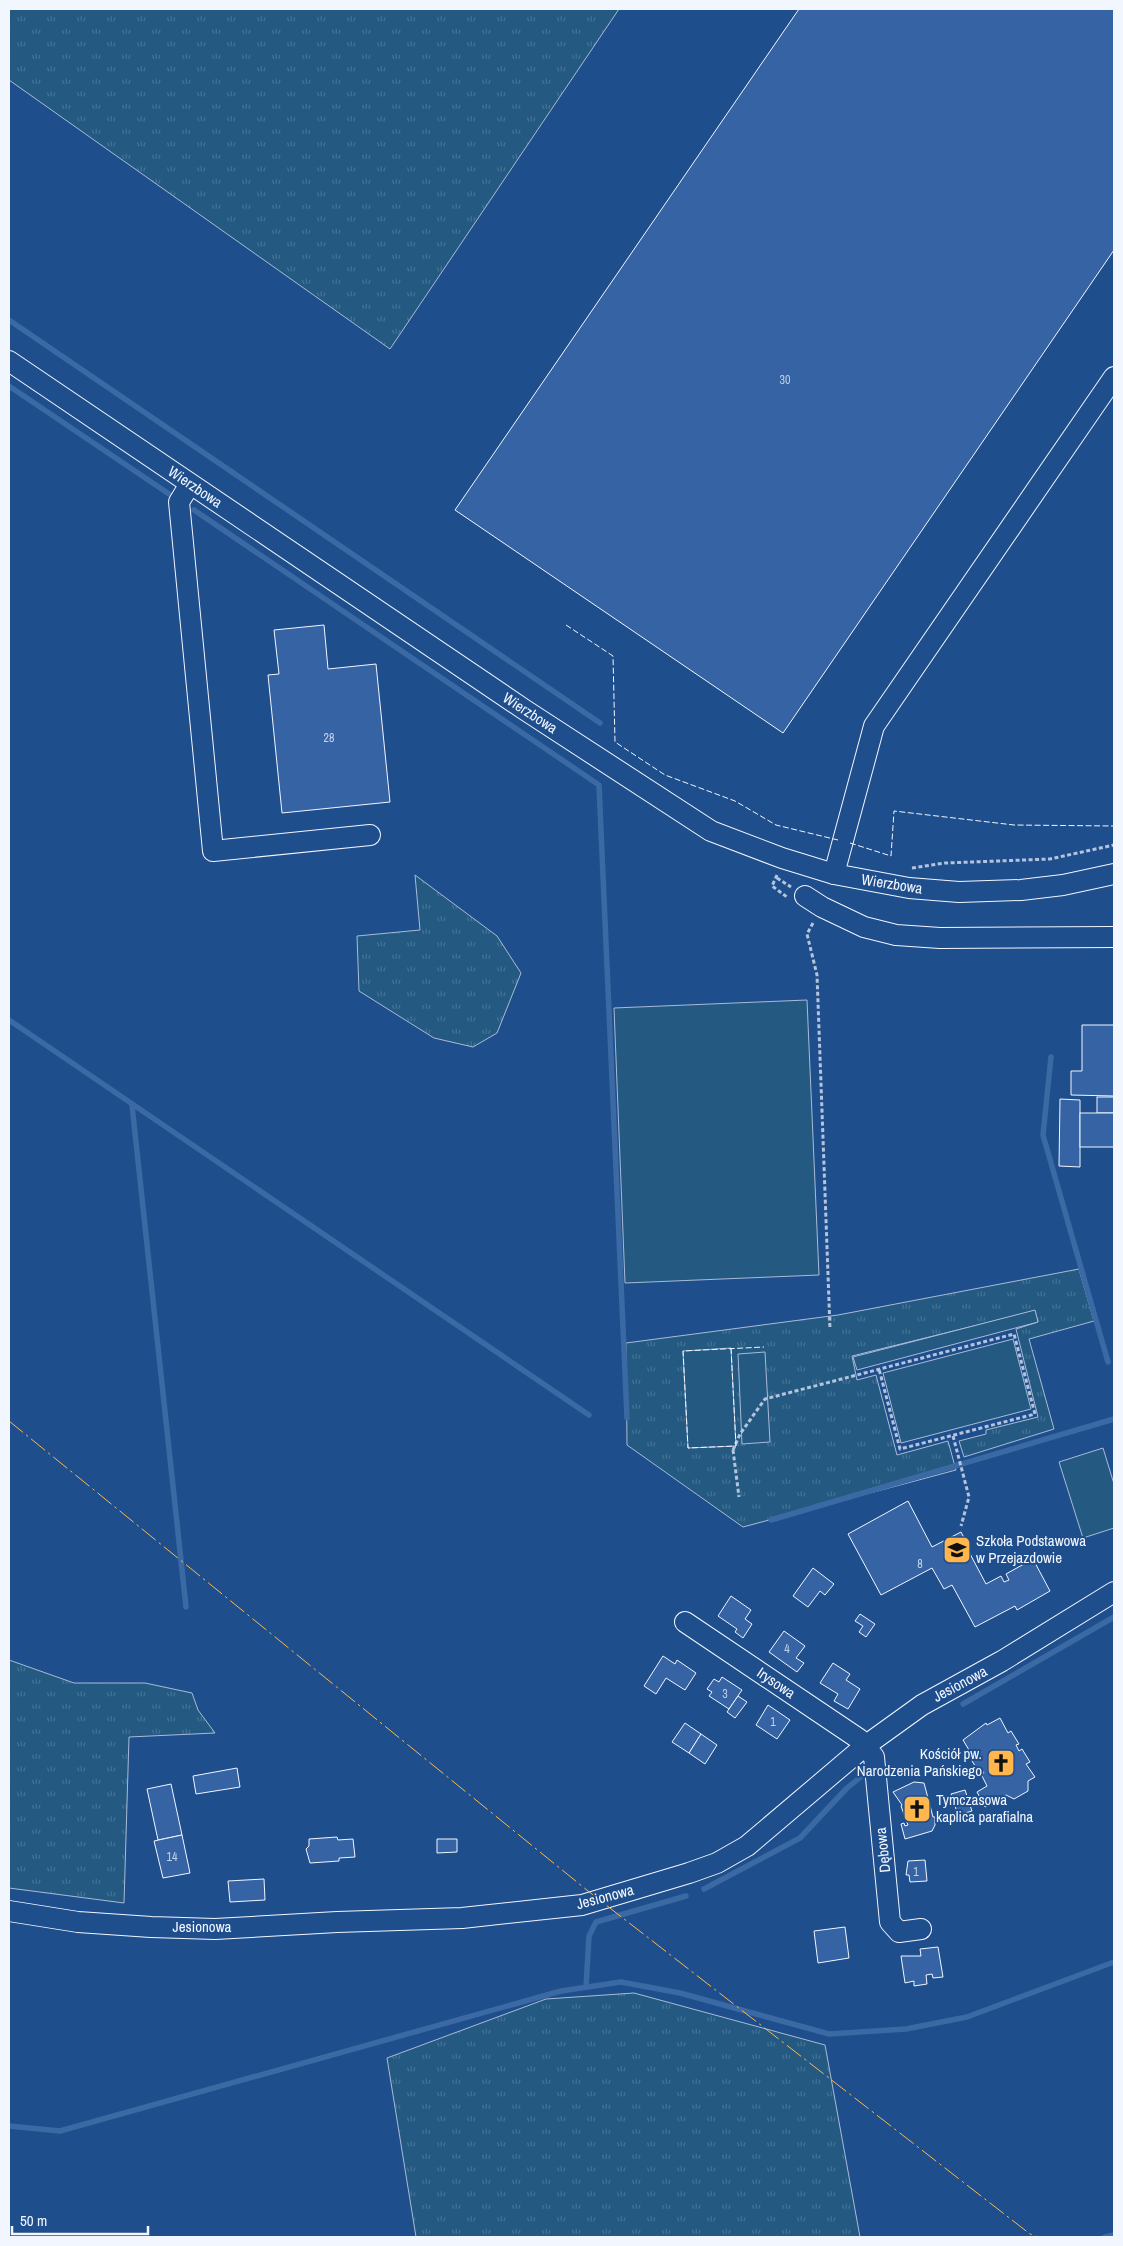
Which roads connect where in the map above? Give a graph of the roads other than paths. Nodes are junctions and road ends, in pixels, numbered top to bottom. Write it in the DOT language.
graph roads {
  1 [pos="9,361"];
  2 [pos="1114,377"];
  3 [pos="190,484"];
  4 [pos="370,835"];
  5 [pos="834,874"];
  6 [pos="1114,874"];
  7 [pos="805,896"];
  8 [pos="1114,937"];
  9 [pos="1114,1592"];
  10 [pos="685,1622"];
  11 [pos="865,1746"];
  12 [pos="9,1911"];
  13 [pos="920,1929"];
  1 -- 3 [label="street, Wierzbowa"];
  2 -- 5 [label="street"];
  3 -- 4 [label="street"];
  3 -- 5 [label="street, Wierzbowa"];
  5 -- 6 [label="street, Wierzbowa"];
  7 -- 8 [label="street"];
  9 -- 11 [label="street, Jesionowa"];
  10 -- 11 [label="street, Irysowa"];
  11 -- 12 [label="street, Jesionowa"];
  11 -- 13 [label="street, Dębowa"];
}
